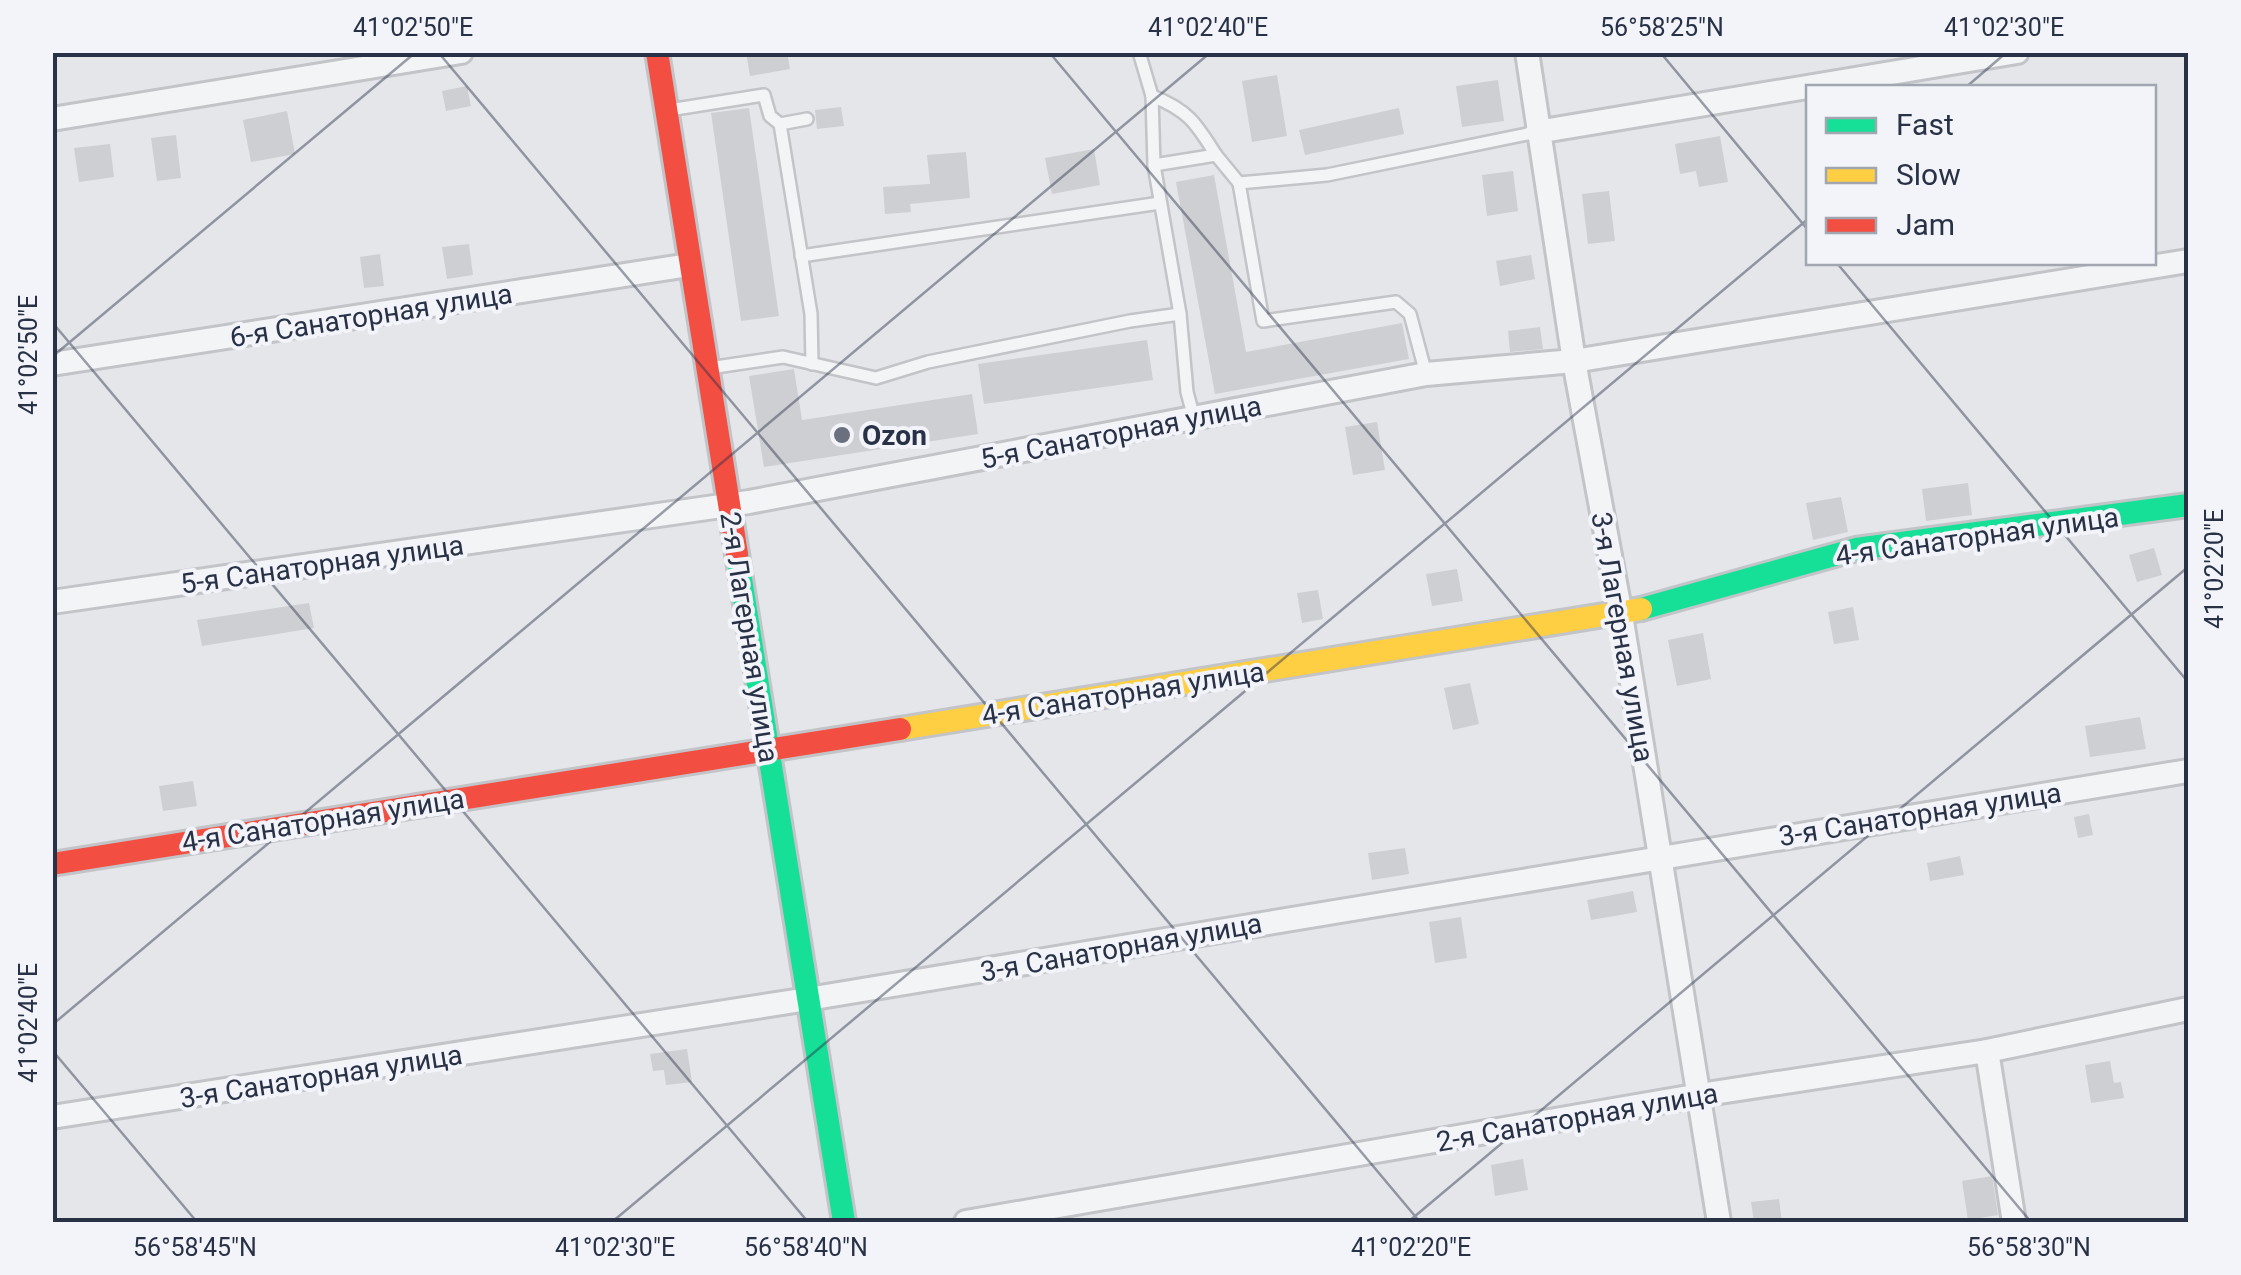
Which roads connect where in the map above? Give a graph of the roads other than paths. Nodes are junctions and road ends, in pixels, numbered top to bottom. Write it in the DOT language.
graph roads {
  1 [pos="462,52"];
  2 [pos="657,52"];
  3 [pos="1139,52"];
  4 [pos="1527,52"];
  5 [pos="2017,52"];
  6 [pos="1819,85"];
  7 [pos="1806,87"];
  8 [pos="1152,96"];
  9 [pos="666,111"];
  10 [pos="52,119"];
  11 [pos="807,120"];
  12 [pos="780,124"];
  13 [pos="1537,132"];
  14 [pos="1216,154"];
  15 [pos="1154,165"];
  16 [pos="1239,182"];
  17 [pos="1160,203"];
  18 [pos="801,256"];
  19 [pos="2188,261"];
  20 [pos="689,266"];
  21 [pos="1180,314"];
  22 [pos="1574,361"];
  23 [pos="52,364"];
  24 [pos="812,364"];
  25 [pos="707,368"];
  26 [pos="1426,374"];
  27 [pos="1194,418"];
  28 [pos="730,504"];
  29 [pos="2188,505"];
  30 [pos="52,602"];
  31 [pos="1621,615"];
  32 [pos="768,748"];
  33 [pos="2188,772"];
  34 [pos="1660,856"];
  35 [pos="52,864"];
  36 [pos="808,1000"];
  37 [pos="2188,1009"];
  38 [pos="1987,1051"];
  39 [pos="1700,1095"];
  40 [pos="52,1118"];
  41 [pos="844,1222"];
  42 [pos="966,1222"];
  43 [pos="1719,1222"];
  44 [pos="2014,1222"];
  1 -- 10 [label="street"];
  2 -- 9 [label="street, 2-я Лагерная улица"];
  3 -- 8 [label="lane"];
  4 -- 13 [label="street, 3-я Лагерная улица"];
  5 -- 6 [label="street"];
  7 -- 13 [label="street"];
  8 -- 14 [label="lane"];
  8 -- 15 [label="lane"];
  9 -- 12 [label="lane"];
  9 -- 20 [label="street, 2-я Лагерная улица"];
  11 -- 12 [label="lane"];
  12 -- 18 [label="lane"];
  13 -- 16 [label="lane"];
  13 -- 22 [label="street, 3-я Лагерная улица"];
  14 -- 15 [label="lane"];
  14 -- 16 [label="lane"];
  15 -- 17 [label="lane"];
  16 -- 26 [label="lane"];
  17 -- 18 [label="lane"];
  17 -- 21 [label="lane"];
  18 -- 24 [label="lane"];
  19 -- 22 [label="street, 5-я Санаторная улица"];
  20 -- 23 [label="street, 6-я Санаторная улица"];
  20 -- 25 [label="street, 2-я Лагерная улица"];
  21 -- 24 [label="lane"];
  21 -- 27 [label="lane"];
  22 -- 26 [label="street, 5-я Санаторная улица"];
  22 -- 31 [label="street, 3-я Лагерная улица"];
  24 -- 25 [label="lane"];
  25 -- 28 [label="street, 2-я Лагерная улица"];
  26 -- 27 [label="street, 5-я Санаторная улица"];
  27 -- 28 [label="street, 5-я Санаторная улица"];
  28 -- 30 [label="street, 5-я Санаторная улица"];
  28 -- 32 [label="street, 2-я Лагерная улица"];
  29 -- 31 [label="street, 4-я Санаторная улица"];
  31 -- 32 [label="street, 4-я Санаторная улица"];
  31 -- 34 [label="street, 3-я Лагерная улица"];
  32 -- 35 [label="street, 4-я Санаторная улица"];
  32 -- 36 [label="street, 2-я Лагерная улица"];
  33 -- 34 [label="street, 3-я Санаторная улица"];
  34 -- 36 [label="street, 3-я Санаторная улица"];
  34 -- 39 [label="street, 3-я Лагерная улица"];
  36 -- 40 [label="street, 3-я Санаторная улица"];
  36 -- 41 [label="street, 2-я Лагерная улица"];
  37 -- 38 [label="street, 2-я Санаторная улица"];
  38 -- 39 [label="street, 2-я Санаторная улица"];
  38 -- 44 [label="street"];
  39 -- 42 [label="street, 2-я Санаторная улица"];
  39 -- 43 [label="street, 3-я Лагерная улица"];
}
